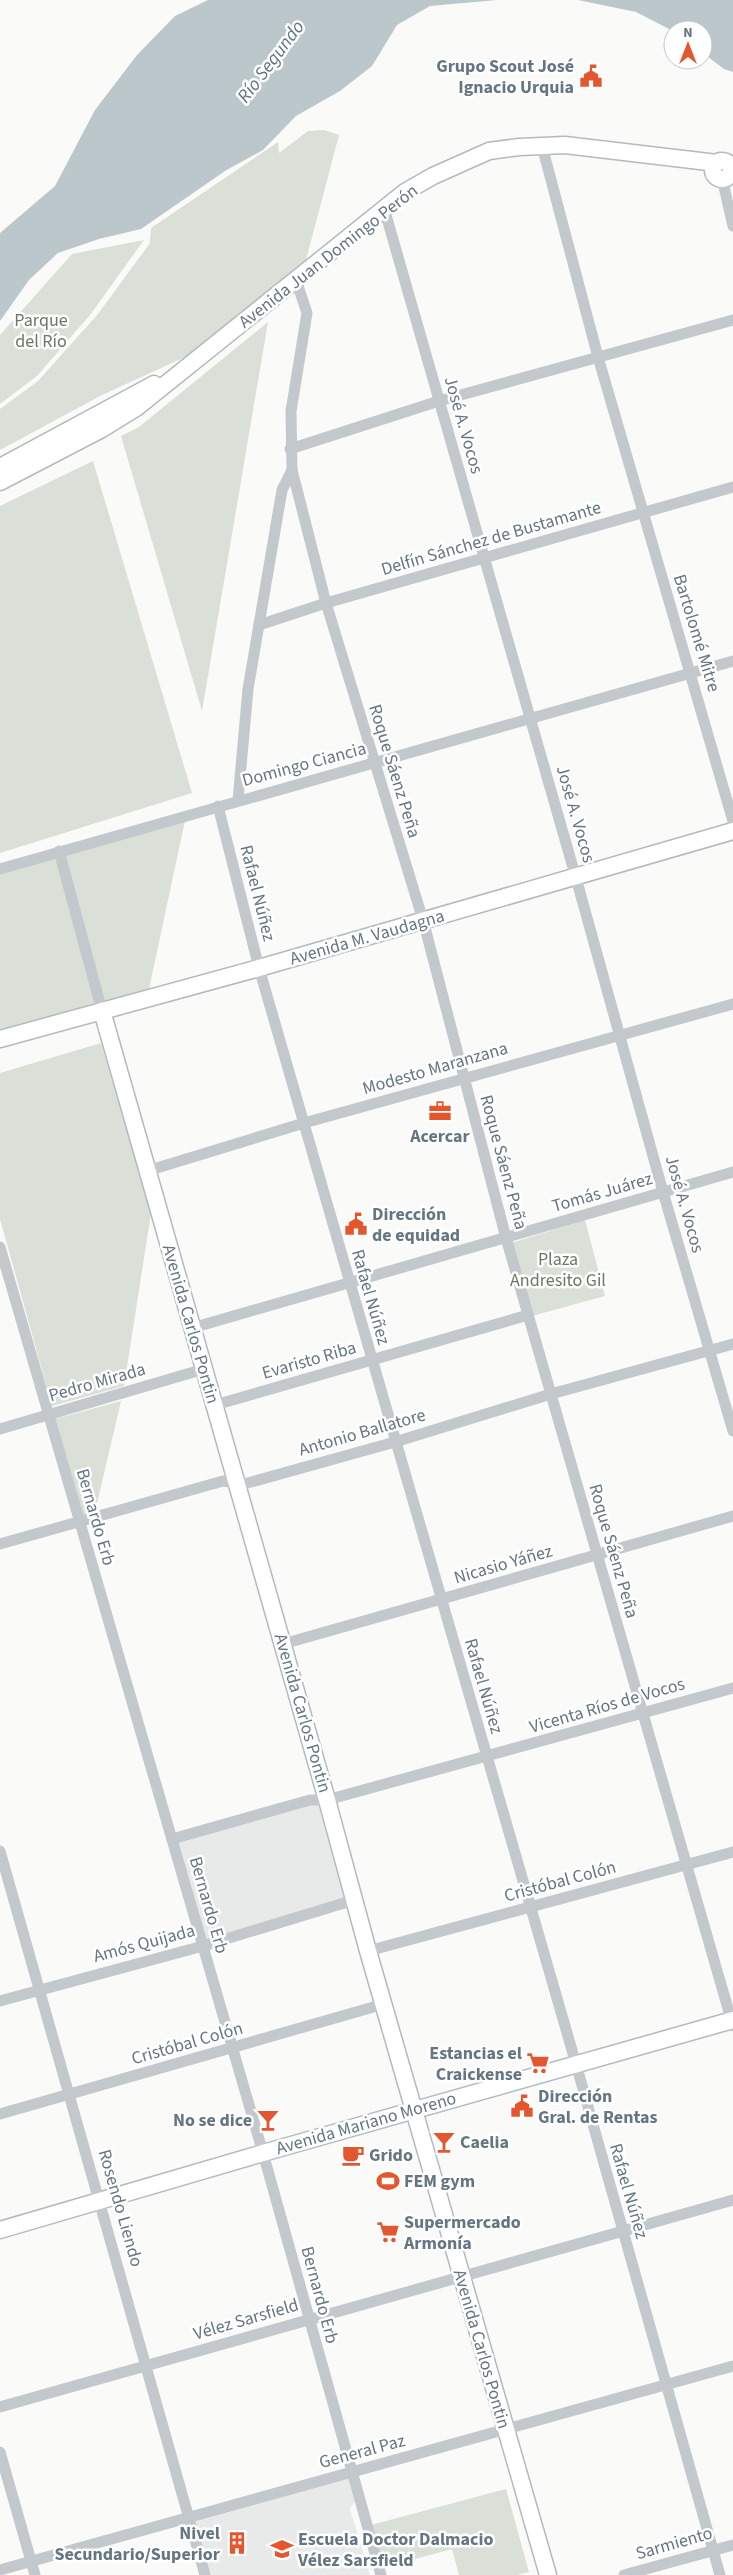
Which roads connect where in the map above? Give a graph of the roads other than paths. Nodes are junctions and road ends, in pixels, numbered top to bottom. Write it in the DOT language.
graph roads {
  1 [pos="542,146"];
  2 [pos="725,171"];
  3 [pos="384,208"];
  4 [pos="733,226"];
  5 [pos="296,280"];
  6 [pos="733,320"];
  7 [pos="598,357"];
  8 [pos="198,360"];
  9 [pos="438,401"];
  10 [pos="290,449"];
  11 [pos="0,466"];
  12 [pos="292,470"];
  13 [pos="0,482"];
  14 [pos="733,487"];
  15 [pos="642,513"];
  16 [pos="485,558"];
  17 [pos="326,603"];
  18 [pos="259,625"];
  19 [pos="733,661"];
  20 [pos="692,673"];
  21 [pos="531,719"];
  22 [pos="375,763"];
  23 [pos="238,800"];
  24 [pos="218,806"];
  25 [pos="733,821"];
  26 [pos="733,831"];
  27 [pos="59,851"];
  28 [pos="0,869"];
  29 [pos="576,878"];
  30 [pos="423,920"];
  31 [pos="259,968"];
  32 [pos="733,1004"];
  33 [pos="102,1011"];
  34 [pos="619,1035"];
  35 [pos="0,1039"];
  36 [pos="464,1078"];
  37 [pos="304,1123"];
  38 [pos="147,1171"];
  39 [pos="733,1172"];
  40 [pos="663,1192"];
  41 [pos="506,1238"];
  42 [pos="0,1247"];
  43 [pos="349,1284"];
  44 [pos="528,1315"];
  45 [pos="192,1328"];
  46 [pos="733,1344"];
  47 [pos="710,1351"];
  48 [pos="371,1360"];
  49 [pos="204,1369"];
  50 [pos="551,1394"];
  51 [pos="215,1405"];
  52 [pos="48,1415"];
  53 [pos="0,1429"];
  54 [pos="733,1431"];
  55 [pos="395,1442"];
  56 [pos="237,1483"];
  57 [pos="733,1516"];
  58 [pos="79,1521"];
  59 [pos="0,1544"];
  60 [pos="598,1555"];
  61 [pos="441,1600"];
  62 [pos="283,1644"];
  63 [pos="733,1688"];
  64 [pos="643,1713"];
  65 [pos="486,1758"];
  66 [pos="327,1800"];
  67 [pos="172,1839"];
  68 [pos="0,1851"];
  69 [pos="733,1852"];
  70 [pos="686,1864"];
  71 [pos="4,1885"];
  72 [pos="354,1900"];
  73 [pos="530,1907"];
  74 [pos="203,1946"];
  75 [pos="368,1951"];
  76 [pos="39,1990"];
  77 [pos="0,2001"];
  78 [pos="384,2004"];
  79 [pos="732,2022"];
  80 [pos="233,2048"];
  81 [pos="576,2064"];
  82 [pos="70,2094"];
  83 [pos="415,2110"];
  84 [pos="0,2114"];
  85 [pos="263,2152"];
  86 [pos="733,2200"];
  87 [pos="101,2201"];
  88 [pos="0,2230"];
  89 [pos="622,2231"];
  90 [pos="461,2277"];
  91 [pos="308,2320"];
  92 [pos="146,2366"];
  93 [pos="733,2366"];
  94 [pos="667,2384"];
  95 [pos="0,2407"];
  96 [pos="505,2430"];
  97 [pos="0,2452"];
  98 [pos="351,2472"];
  99 [pos="188,2517"];
  100 [pos="733,2545"];
  101 [pos="713,2550"];
  102 [pos="32,2561"];
  103 [pos="0,2570"];
  104 [pos="35,2575"];
  105 [pos="205,2575"];
  106 [pos="381,2575"];
  107 [pos="548,2575"];
  108 [pos="624,2575"];
  109 [pos="720,2575"];
  1 -- 2 [label="main road, Avenida Juan Domingo Perón"];
  1 -- 3 [label="main road, Avenida Juan Domingo Perón"];
  1 -- 7 [label="street, Bartolomé Mitre"];
  2 -- 4 [label="street"];
  3 -- 5 [label="main road, Avenida Juan Domingo Perón"];
  3 -- 9 [label="street, José A. Vocos"];
  5 -- 8 [label="main road, Avenida Juan Domingo Perón"];
  5 -- 10 [label="street, Roque Sáenz Peña"];
  6 -- 7 [label="street"];
  7 -- 9 [label="street"];
  7 -- 15 [label="street, Bartolomé Mitre"];
  8 -- 11 [label="main road, Avenida Juan Domingo Perón"];
  8 -- 13 [label="main road, Avenida Juan Domingo Perón"];
  9 -- 10 [label="street"];
  9 -- 16 [label="street, José A. Vocos"];
  10 -- 12 [label="street, Roque Sáenz Peña"];
  12 -- 17 [label="street, Roque Sáenz Peña"];
  12 -- 18 [label="street"];
  14 -- 15 [label="street, Delfín Sánchez de Bustamante"];
  15 -- 16 [label="street, Delfín Sánchez de Bustamante"];
  15 -- 20 [label="street, Bartolomé Mitre"];
  16 -- 17 [label="street, Delfín Sánchez de Bustamante"];
  16 -- 21 [label="street, José A. Vocos"];
  17 -- 18 [label="street, Delfín Sánchez de Bustamante"];
  17 -- 22 [label="street, Roque Sáenz Peña"];
  18 -- 23 [label="street"];
  19 -- 20 [label="street, Domingo Ciancia"];
  20 -- 21 [label="street, Domingo Ciancia"];
  20 -- 25 [label="street, Bartolomé Mitre"];
  21 -- 22 [label="street, Domingo Ciancia"];
  21 -- 29 [label="street, José A. Vocos"];
  22 -- 23 [label="street, Domingo Ciancia"];
  22 -- 30 [label="street, Roque Sáenz Peña"];
  23 -- 24 [label="street, Domingo Ciancia"];
  24 -- 27 [label="street, Domingo Ciancia"];
  24 -- 31 [label="street, Rafael Núñez"];
  26 -- 29 [label="main road, Avenida M. Vaudagna"];
  27 -- 28 [label="street, Domingo Ciancia"];
  27 -- 33 [label="street, Avenida Carlos Pontin"];
  29 -- 30 [label="main road, Avenida M. Vaudagna"];
  29 -- 34 [label="street, José A. Vocos"];
  30 -- 31 [label="main road, Avenida M. Vaudagna"];
  30 -- 36 [label="street, Roque Sáenz Peña"];
  31 -- 33 [label="main road, Avenida M. Vaudagna"];
  31 -- 37 [label="street, Rafael Núñez"];
  32 -- 34 [label="street, Modesto Maranzana"];
  33 -- 35 [label="main road, Avenida M. Vaudagna"];
  33 -- 38 [label="main road, Avenida Carlos Pontin"];
  34 -- 36 [label="street, Modesto Maranzana"];
  34 -- 40 [label="street, José A. Vocos"];
  36 -- 37 [label="street, Modesto Maranzana"];
  36 -- 41 [label="street, Roque Sáenz Peña"];
  37 -- 38 [label="street, Modesto Maranzana"];
  37 -- 43 [label="street, Rafael Núñez"];
  38 -- 45 [label="main road, Avenida Carlos Pontin"];
  39 -- 40 [label="street, Tomás Juárez"];
  40 -- 41 [label="street, Tomás Juárez"];
  40 -- 47 [label="street, José A. Vocos"];
  41 -- 43 [label="street, Tomás Juárez"];
  41 -- 44 [label="street, Roque Sáenz Peña"];
  42 -- 52 [label="street, Bernardo Erb"];
  43 -- 45 [label="street, Tomás Juárez"];
  43 -- 48 [label="street, Rafael Núñez"];
  44 -- 48 [label="street, Evaristo Riba"];
  44 -- 50 [label="street, Roque Sáenz Peña"];
  45 -- 49 [label="main road, Avenida Carlos Pontin"];
  46 -- 47 [label="street, Antonio Ballatore"];
  47 -- 50 [label="street, Antonio Ballatore"];
  47 -- 54 [label="street, José A. Vocos"];
  48 -- 51 [label="street, Evaristo Riba"];
  48 -- 55 [label="street, Rafael Núñez"];
  49 -- 51 [label="main road, Avenida Carlos Pontin"];
  49 -- 52 [label="street, Pedro Mirada"];
  50 -- 55 [label="street, Antonio Ballatore"];
  50 -- 60 [label="street, Roque Sáenz Peña"];
  51 -- 56 [label="main road, Avenida Carlos Pontin"];
  52 -- 53 [label="street, Pedro Mirada"];
  52 -- 58 [label="street, Bernardo Erb"];
  55 -- 56 [label="street, Antonio Ballatore"];
  55 -- 61 [label="street, Rafael Núñez"];
  56 -- 58 [label="street, Antonio Ballatore"];
  56 -- 62 [label="main road, Avenida Carlos Pontin"];
  57 -- 60 [label="street, Nicasio Yáñez"];
  58 -- 59 [label="street, Antonio Ballatore"];
  58 -- 67 [label="street, Bernardo Erb"];
  60 -- 61 [label="street, Nicasio Yáñez"];
  60 -- 64 [label="street, Roque Sáenz Peña"];
  61 -- 62 [label="street, Nicasio Yáñez"];
  61 -- 65 [label="street, Rafael Núñez"];
  62 -- 66 [label="main road, Avenida Carlos Pontin"];
  63 -- 64 [label="street, Vicenta Ríos de Vocos"];
  64 -- 65 [label="street, Vicenta Ríos de Vocos"];
  64 -- 70 [label="street, Roque Sáenz Peña"];
  65 -- 66 [label="street, Vicenta Ríos de Vocos"];
  65 -- 73 [label="street, Rafael Núñez"];
  66 -- 67 [label="street, Vicenta Ríos de Vocos"];
  66 -- 72 [label="main road, Avenida Carlos Pontin"];
  67 -- 74 [label="street, Bernardo Erb"];
  68 -- 71 [label="street, Rosendo Liendo"];
  69 -- 70 [label="street, Cristóbal Colón"];
  70 -- 73 [label="street, Cristóbal Colón"];
  70 -- 79 [label="street, Roque Sáenz Peña"];
  71 -- 76 [label="street, Rosendo Liendo"];
  72 -- 74 [label="street, Amós Quijada"];
  72 -- 75 [label="main road, Avenida Carlos Pontin"];
  73 -- 75 [label="street, Cristóbal Colón"];
  73 -- 81 [label="street, Rafael Núñez"];
  74 -- 76 [label="street, Amós Quijada"];
  74 -- 80 [label="street, Bernardo Erb"];
  75 -- 78 [label="main road, Avenida Carlos Pontin"];
  76 -- 77 [label="street, Amós Quijada"];
  76 -- 82 [label="street, Rosendo Liendo"];
  78 -- 80 [label="street, Cristóbal Colón"];
  78 -- 83 [label="main road, Avenida Carlos Pontin"];
  79 -- 81 [label="main road, Avenida Mariano Moreno"];
  80 -- 82 [label="street, Cristóbal Colón"];
  80 -- 85 [label="street, Bernardo Erb"];
  81 -- 83 [label="main road, Avenida Mariano Moreno"];
  81 -- 89 [label="street, Rafael Núñez"];
  82 -- 84 [label="street, Cristóbal Colón"];
  82 -- 87 [label="street, Rosendo Liendo"];
  83 -- 85 [label="main road, Avenida Mariano Moreno"];
  83 -- 90 [label="main road, Avenida Carlos Pontin"];
  85 -- 87 [label="main road, Avenida Mariano Moreno"];
  85 -- 91 [label="street, Bernardo Erb"];
  86 -- 89 [label="street, Vélez Sarsfield"];
  87 -- 88 [label="main road, Avenida Mariano Moreno"];
  87 -- 92 [label="street, Rosendo Liendo"];
  89 -- 90 [label="street, Vélez Sarsfield"];
  89 -- 94 [label="street, Rafael Núñez"];
  90 -- 91 [label="street, Vélez Sarsfield"];
  90 -- 96 [label="main road, Avenida Carlos Pontin"];
  91 -- 92 [label="street, Vélez Sarsfield"];
  91 -- 98 [label="street, Bernardo Erb"];
  92 -- 95 [label="street, Vélez Sarsfield"];
  92 -- 99 [label="street, Rosendo Liendo"];
  93 -- 94 [label="street, General Paz"];
  94 -- 96 [label="street, General Paz"];
  94 -- 101 [label="street, Rafael Núñez"];
  96 -- 98 [label="street, General Paz"];
  96 -- 107 [label="main road, Avenida Carlos Pontin"];
  97 -- 102 [label="street"];
  98 -- 99 [label="street, General Paz"];
  98 -- 106 [label="street, Bernardo Erb"];
  99 -- 102 [label="street, General Paz"];
  99 -- 105 [label="street, Rosendo Liendo"];
  100 -- 101 [label="street, Sarmiento"];
  101 -- 108 [label="street, Sarmiento"];
  101 -- 109 [label="street, Rafael Núñez"];
  102 -- 103 [label="street, General Paz"];
  102 -- 104 [label="street"];
}
